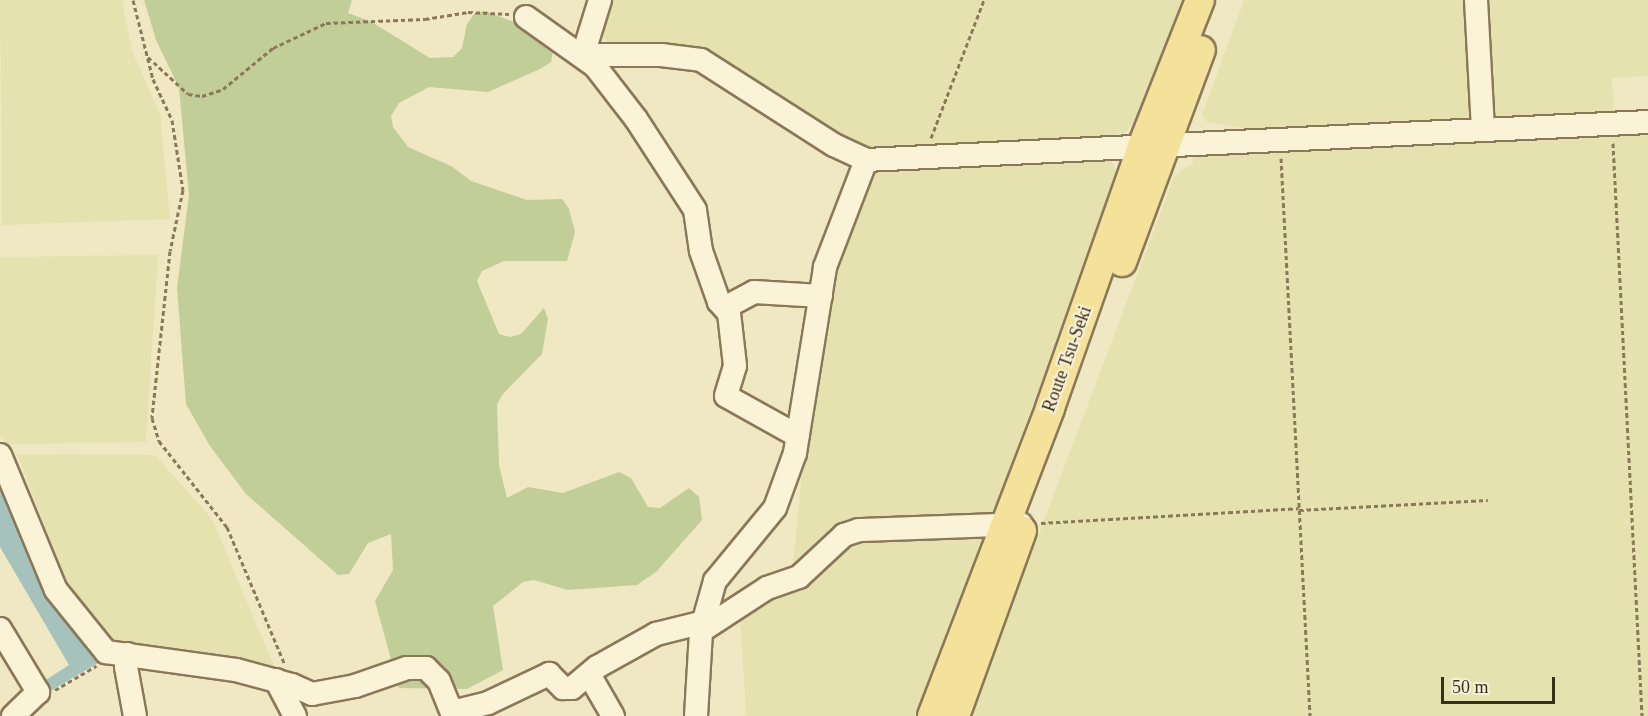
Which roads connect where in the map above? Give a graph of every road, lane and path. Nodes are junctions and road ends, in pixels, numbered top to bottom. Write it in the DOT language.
graph roads {
  1 [pos="133,0"];
  2 [pos="600,0"];
  3 [pos="984,0"];
  4 [pos="1200,0"];
  5 [pos="1219,0"];
  6 [pos="1476,0"];
  7 [pos="526,17"];
  8 [pos="583,55"];
  9 [pos="146,56"];
  10 [pos="1648,122"];
  11 [pos="1612,124"];
  12 [pos="1483,130"];
  13 [pos="1280,141"];
  14 [pos="1153,148"];
  15 [pos="924,157"];
  16 [pos="866,160"];
  17 [pos="820,296"];
  18 [pos="726,307"];
  19 [pos="798,436"];
  20 [pos="0,455"];
  21 [pos="1488,500"];
  22 [pos="1299,509"];
  23 [pos="1014,524"];
  24 [pos="703,627"];
  25 [pos="3,641"];
  26 [pos="118,653"];
  27 [pos="590,676"];
  28 [pos="284,682"];
  29 [pos="38,692"];
  30 [pos="611,713"];
  31 [pos="453,714"];
  32 [pos="13,716"];
  33 [pos="135,716"];
  34 [pos="295,716"];
  35 [pos="696,716"];
  36 [pos="932,716"];
  37 [pos="955,716"];
  38 [pos="1310,716"];
  39 [pos="1642,716"];
  1 -- 9 [label="path"];
  2 -- 8 [label="street"];
  3 -- 15 [label="path"];
  4 -- 14 [label="main road, Route Tsu-Seki"];
  5 -- 14 [label="main road, Route Tsu-Seki"];
  6 -- 12 [label="street"];
  7 -- 8 [label="street"];
  7 -- 9 [label="path"];
  8 -- 16 [label="street"];
  8 -- 18 [label="street"];
  9 -- 28 [label="path"];
  10 -- 11 [label="street"];
  11 -- 12 [label="street"];
  11 -- 39 [label="path"];
  12 -- 13 [label="street"];
  13 -- 14 [label="street"];
  13 -- 22 [label="path"];
  14 -- 15 [label="street"];
  14 -- 23 [label="main road, Route Tsu-Seki"];
  15 -- 16 [label="street"];
  16 -- 17 [label="street"];
  17 -- 18 [label="street"];
  17 -- 19 [label="street"];
  18 -- 19 [label="street"];
  19 -- 24 [label="street"];
  20 -- 26 [label="street"];
  21 -- 22 [label="path"];
  22 -- 23 [label="path"];
  22 -- 38 [label="path"];
  23 -- 24 [label="street"];
  23 -- 36 [label="main road, Route Tsu-Seki"];
  23 -- 37 [label="main road, Route Tsu-Seki"];
  24 -- 27 [label="street"];
  24 -- 35 [label="street"];
  25 -- 29 [label="street"];
  26 -- 28 [label="street"];
  26 -- 29 [label="path"];
  26 -- 33 [label="street"];
  27 -- 30 [label="street"];
  27 -- 31 [label="street"];
  28 -- 31 [label="street"];
  28 -- 34 [label="street"];
  29 -- 32 [label="street"];
}
